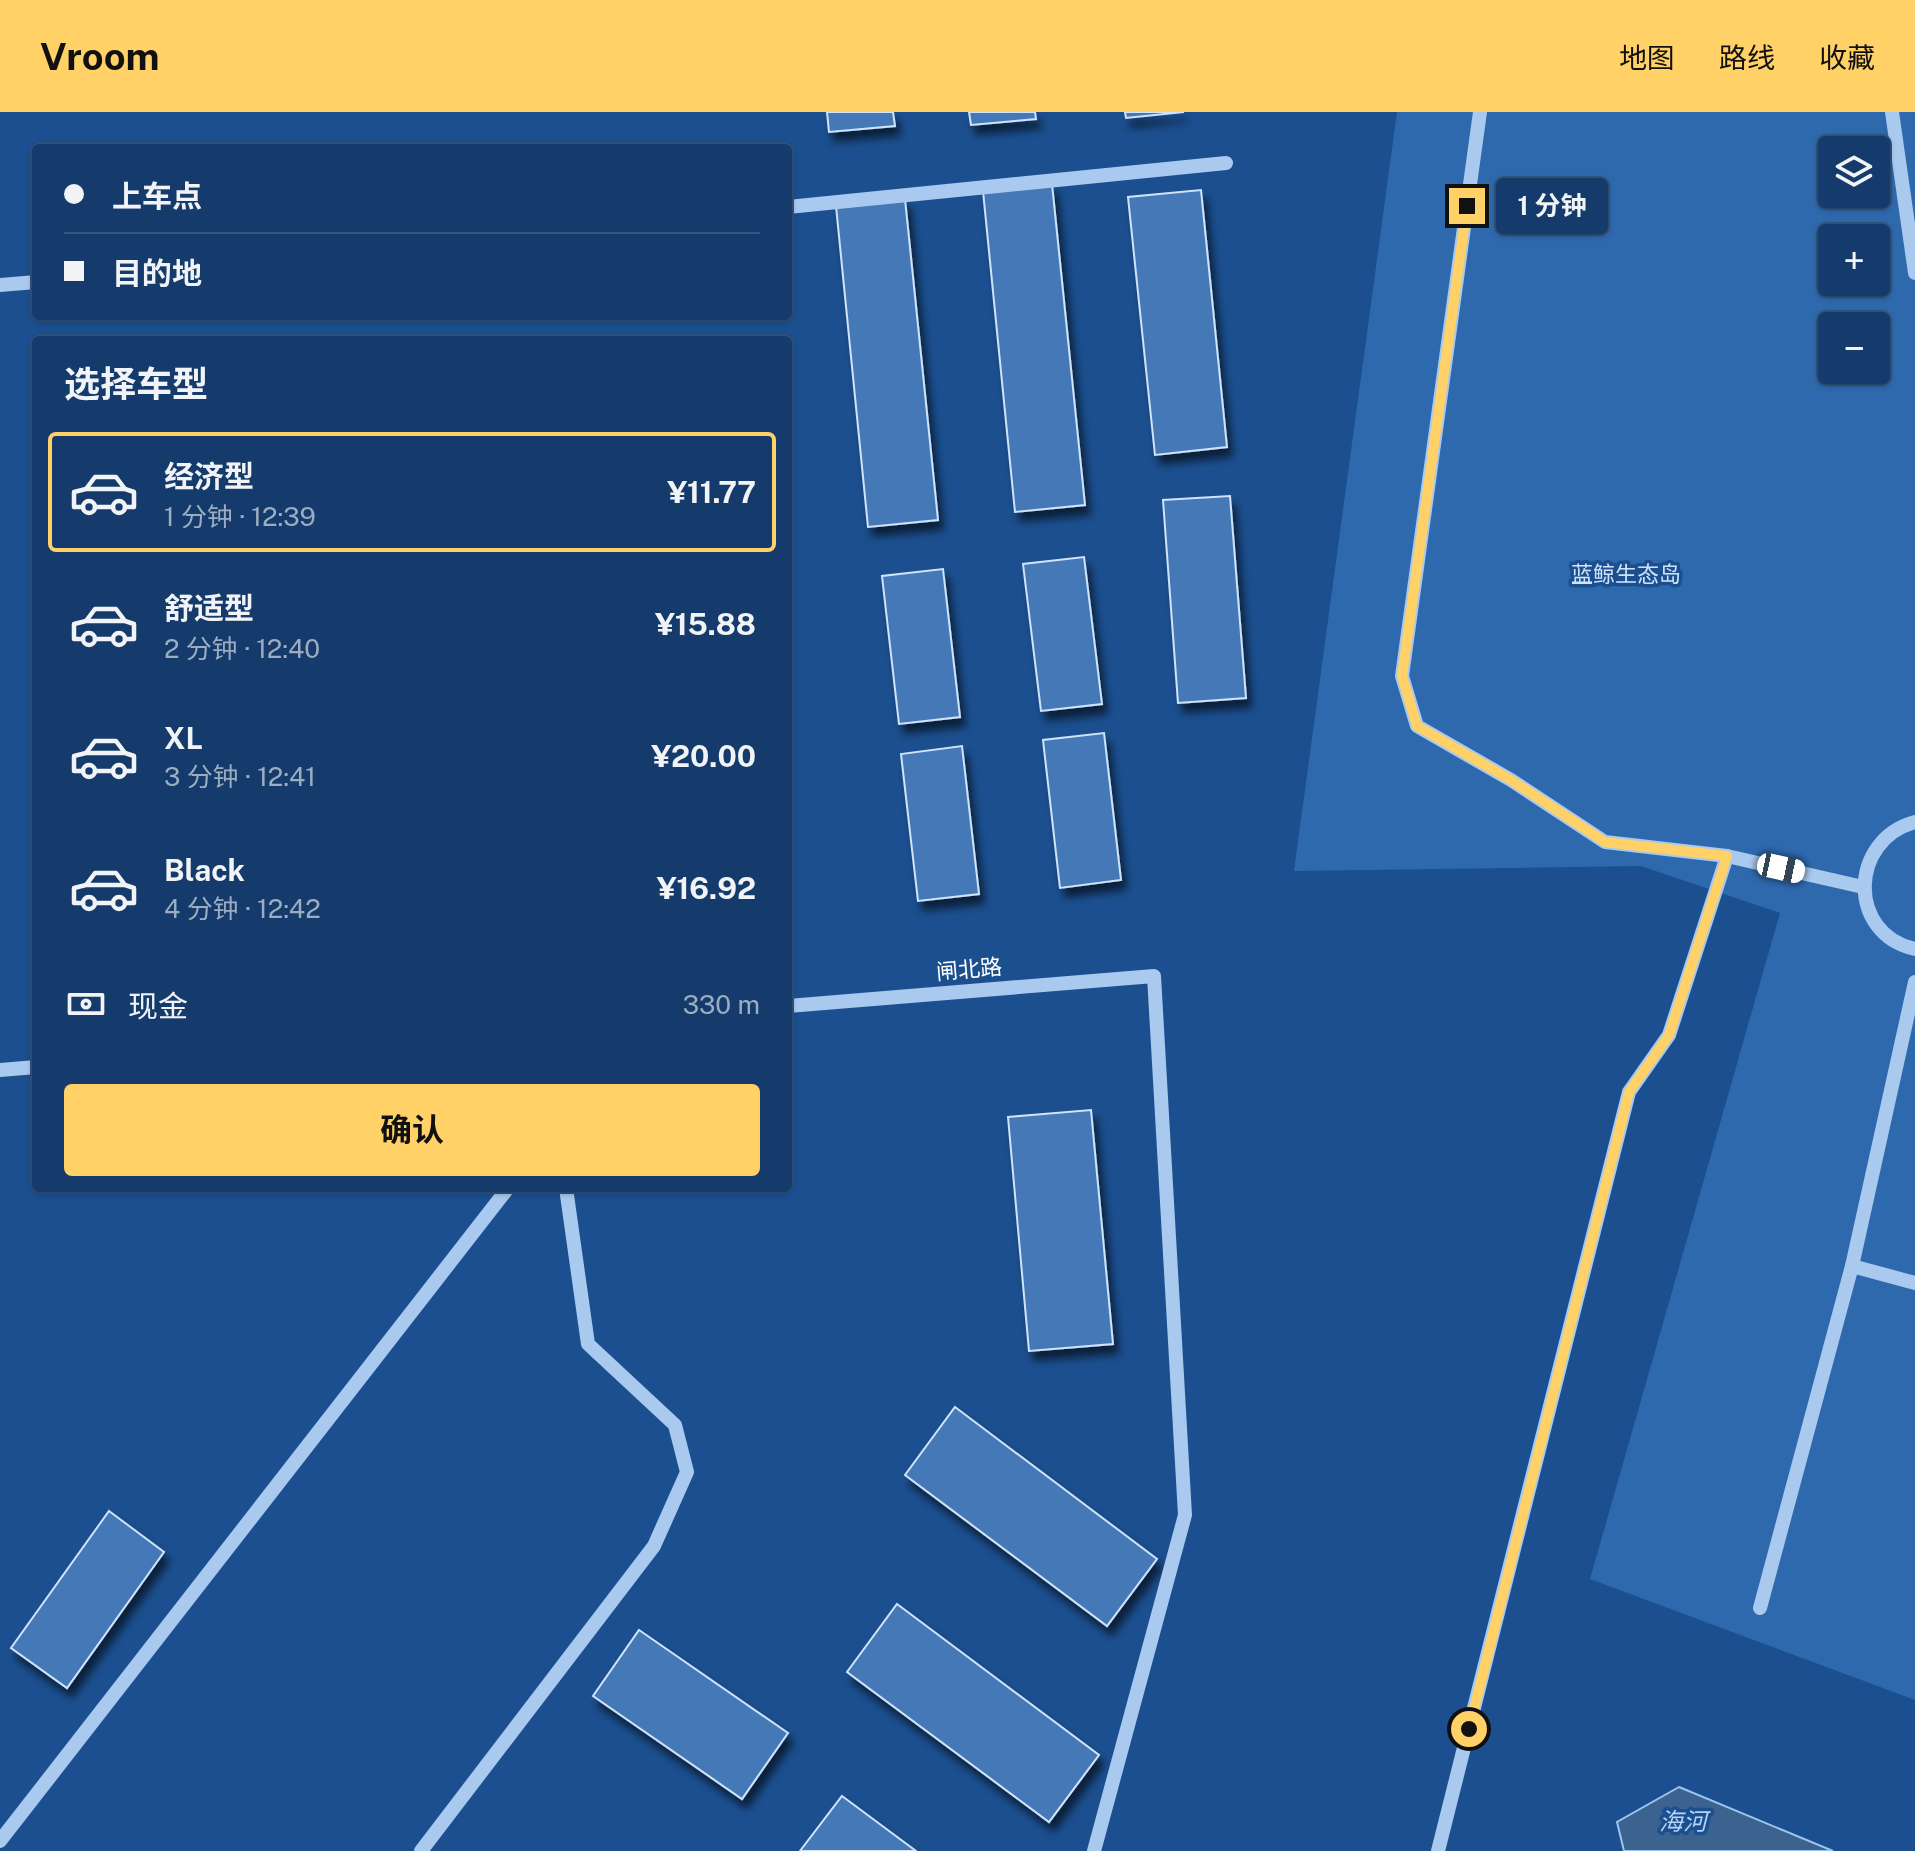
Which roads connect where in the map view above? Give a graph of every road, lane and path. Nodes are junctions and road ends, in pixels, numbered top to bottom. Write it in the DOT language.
graph roads {
  1 [pos="1480,112"];
  2 [pos="1892,112"];
  3 [pos="1226,163"];
  4 [pos="792,207"];
  5 [pos="1915,273"];
  6 [pos="32,282"];
  7 [pos="0,285"];
  8 [pos="1915,822"];
  9 [pos="1727,856"];
  10 [pos="1863,887"];
  11 [pos="1915,949"];
  12 [pos="1915,982"];
  13 [pos="792,1006"];
  14 [pos="32,1067"];
  15 [pos="0,1070"];
  16 [pos="505,1192"];
  17 [pos="567,1192"];
  18 [pos="1852,1266"];
  19 [pos="1915,1283"];
  20 [pos="1760,1608"];
  21 [pos="0,1841"];
  22 [pos="421,1851"];
  23 [pos="1094,1851"];
  24 [pos="1438,1851"];
  1 -- 9 [label="street"];
  2 -- 5 [label="street"];
  3 -- 4 [label="street"];
  6 -- 7 [label="street"];
  8 -- 10 [label="street"];
  9 -- 10 [label="street"];
  9 -- 24 [label="street"];
  10 -- 11 [label="street"];
  12 -- 18 [label="street"];
  13 -- 23 [label="street, 闸北路"];
  14 -- 15 [label="street"];
  16 -- 21 [label="street"];
  17 -- 22 [label="street"];
  18 -- 19 [label="street"];
  18 -- 20 [label="street"];
}
